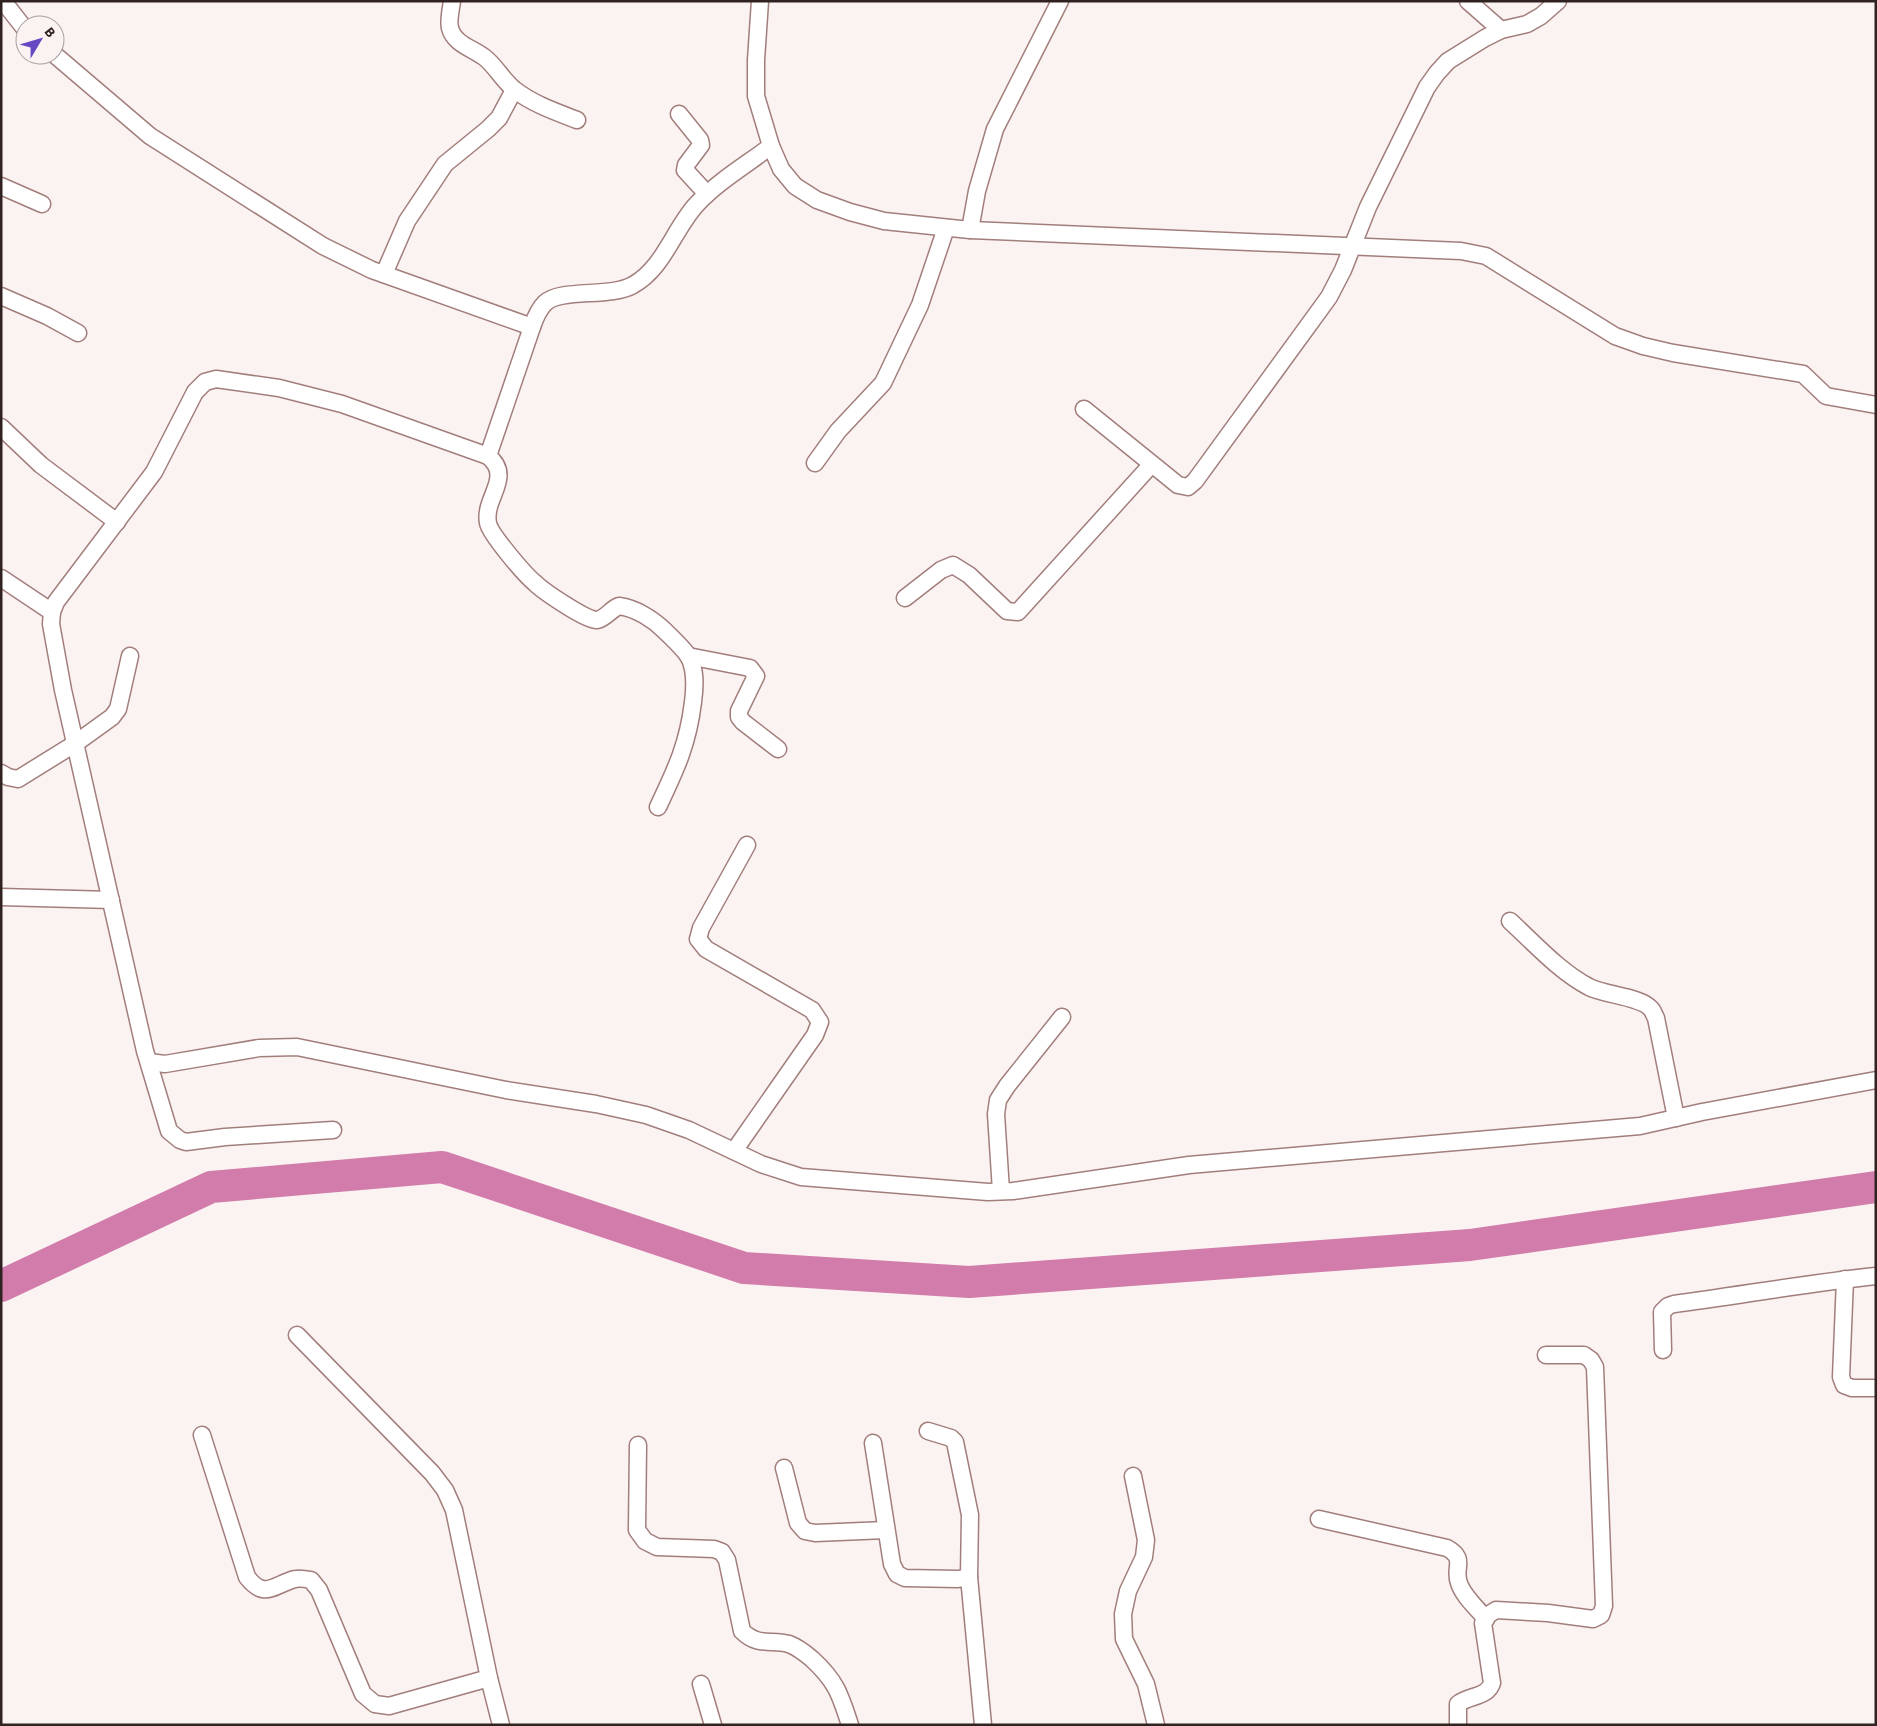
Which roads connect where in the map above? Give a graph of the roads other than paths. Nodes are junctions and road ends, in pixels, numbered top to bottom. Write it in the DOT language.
graph roads {
  1 [pos="3,1"];
  2 [pos="452,1"];
  3 [pos="760,1"];
  4 [pos="1060,1"];
  5 [pos="1468,1"];
  6 [pos="1558,1"];
  7 [pos="15,16"];
  8 [pos="1501,30"];
  9 [pos="65,64"];
  10 [pos="514,90"];
  11 [pos="679,114"];
  12 [pos="577,120"];
  13 [pos="771,146"];
  14 [pos="1,186"];
  15 [pos="707,194"];
  16 [pos="42,204"];
  17 [pos="946,228"];
  18 [pos="971,228"];
  19 [pos="1358,243"];
  20 [pos="384,274"];
  21 [pos="1,296"];
  22 [pos="532,327"];
  23 [pos="78,333"];
  24 [pos="1876,405"];
  25 [pos="1084,409"];
  26 [pos="1,428"];
  27 [pos="488,456"];
  28 [pos="815,463"];
  29 [pos="1151,464"];
  30 [pos="117,522"];
  31 [pos="1,578"];
  32 [pos="905,598"];
  33 [pos="52,612"];
  34 [pos="130,656"];
  35 [pos="688,656"];
  36 [pos="76,743"];
  37 [pos="778,749"];
  38 [pos="1,773"];
  39 [pos="658,806"];
  40 [pos="747,845"];
  41 [pos="1,897"];
  42 [pos="111,900"];
  43 [pos="1510,921"];
  44 [pos="1062,1017"];
  45 [pos="149,1062"];
  46 [pos="1876,1080"];
  47 [pos="1676,1118"];
  48 [pos="333,1130"];
  49 [pos="734,1151"];
  50 [pos="1001,1192"];
  51 [pos="1876,1276"];
  52 [pos="1845,1279"];
  53 [pos="297,1335"];
  54 [pos="1663,1350"];
  55 [pos="1546,1355"];
  56 [pos="1876,1388"];
  57 [pos="928,1431"];
  58 [pos="202,1435"];
  59 [pos="873,1442"];
  60 [pos="638,1445"];
  61 [pos="784,1468"];
  62 [pos="1133,1476"];
  63 [pos="1319,1518"];
  64 [pos="886,1530"];
  65 [pos="969,1577"];
  66 [pos="1486,1618"];
  67 [pos="489,1678"];
  68 [pos="701,1684"];
  69 [pos="501,1725"];
  70 [pos="713,1725"];
  71 [pos="850,1725"];
  72 [pos="983,1725"];
  73 [pos="1156,1725"];
  74 [pos="1458,1725"];
  1 -- 7 [label="street"];
  2 -- 10 [label="street"];
  3 -- 13 [label="street"];
  4 -- 18 [label="street"];
  5 -- 8 [label="street"];
  6 -- 8 [label="street"];
  8 -- 19 [label="street"];
  9 -- 20 [label="street"];
  10 -- 12 [label="street"];
  10 -- 20 [label="street"];
  11 -- 15 [label="street"];
  13 -- 15 [label="street"];
  13 -- 17 [label="street"];
  14 -- 16 [label="street"];
  15 -- 22 [label="street"];
  17 -- 18 [label="street"];
  17 -- 28 [label="street"];
  18 -- 19 [label="street"];
  19 -- 24 [label="street"];
  19 -- 29 [label="street"];
  20 -- 22 [label="street"];
  21 -- 23 [label="street"];
  22 -- 27 [label="street"];
  25 -- 29 [label="street"];
  26 -- 30 [label="street"];
  27 -- 30 [label="street"];
  27 -- 35 [label="street"];
  29 -- 32 [label="street"];
  30 -- 33 [label="street"];
  31 -- 33 [label="street"];
  33 -- 36 [label="street"];
  34 -- 36 [label="street"];
  35 -- 37 [label="street"];
  35 -- 39 [label="street"];
  36 -- 38 [label="street"];
  36 -- 42 [label="street"];
  40 -- 49 [label="street"];
  41 -- 42 [label="street"];
  42 -- 45 [label="street"];
  43 -- 47 [label="street"];
  44 -- 50 [label="street"];
  45 -- 48 [label="street"];
  45 -- 49 [label="street"];
  46 -- 47 [label="street"];
  47 -- 50 [label="street"];
  49 -- 50 [label="street"];
  51 -- 52 [label="street"];
  52 -- 54 [label="street"];
  52 -- 56 [label="street"];
  53 -- 67 [label="street"];
  55 -- 66 [label="street"];
  57 -- 65 [label="street"];
  58 -- 67 [label="street"];
  59 -- 64 [label="street"];
  60 -- 71 [label="street"];
  61 -- 64 [label="street"];
  62 -- 73 [label="street"];
  63 -- 66 [label="street"];
  64 -- 65 [label="street"];
  65 -- 72 [label="street"];
  66 -- 74 [label="street"];
  67 -- 69 [label="street"];
  68 -- 70 [label="street"];
}
